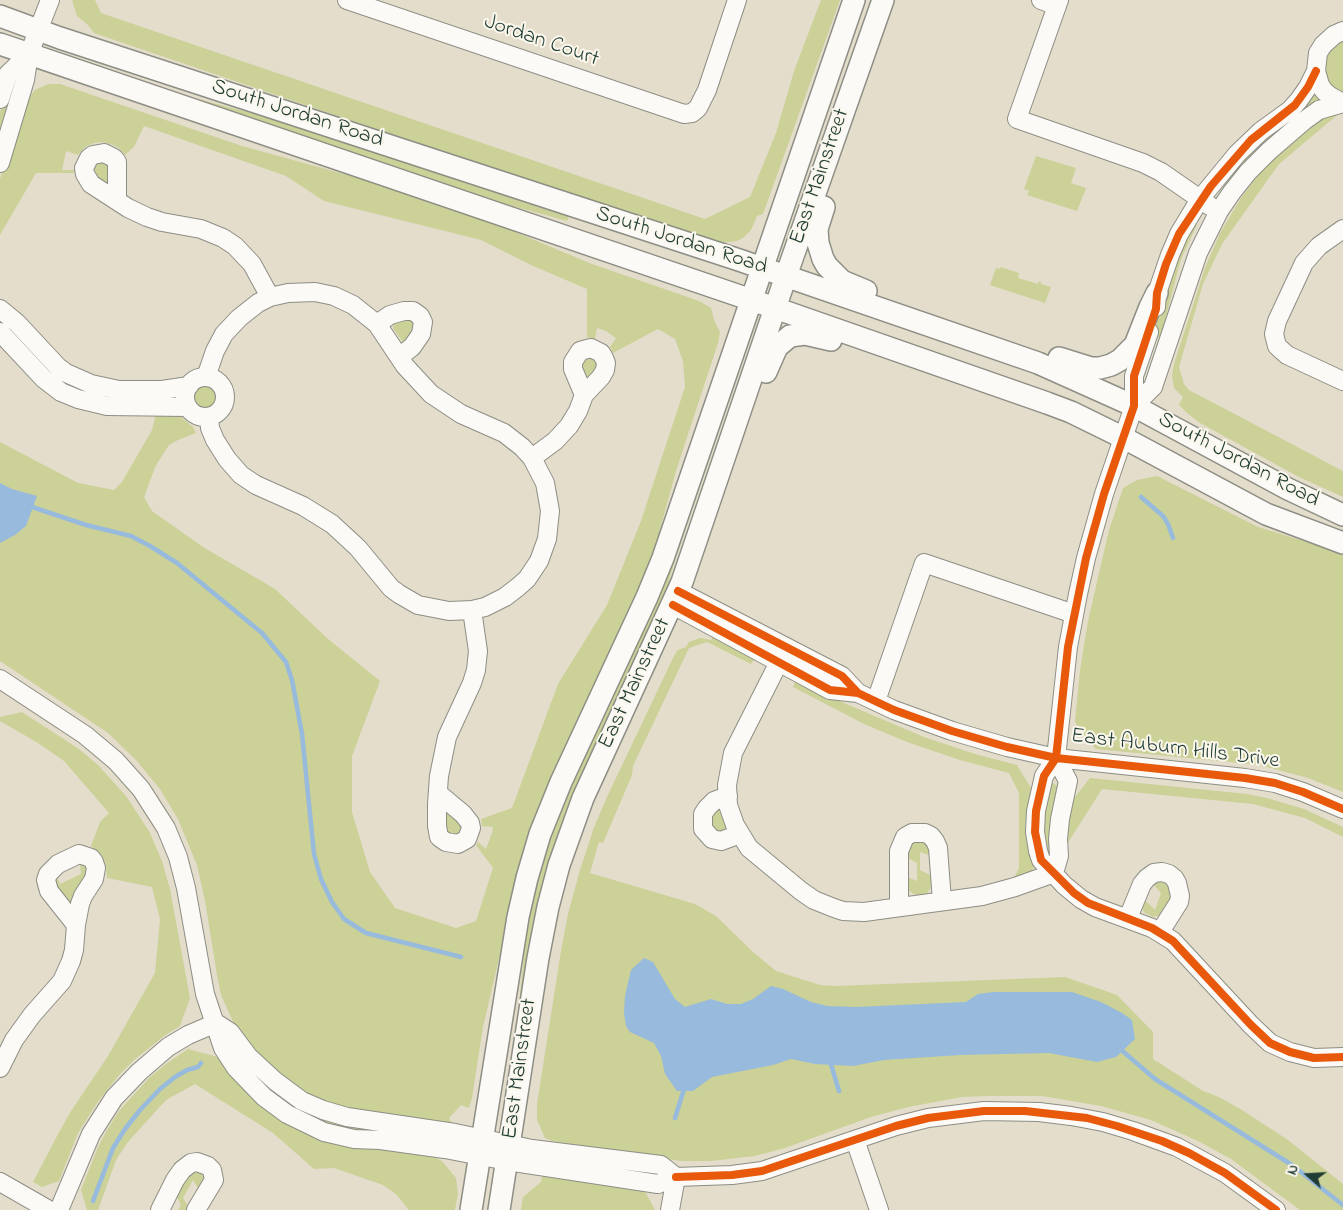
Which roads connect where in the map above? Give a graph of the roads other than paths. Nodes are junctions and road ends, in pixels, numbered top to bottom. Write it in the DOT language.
graph roads {
  1 [pos="50,0"];
  2 [pos="347,0"];
  3 [pos="737,0"];
  4 [pos="854,0"];
  5 [pos="883,0"];
  6 [pos="1053,2"];
  7 [pos="0,16"];
  8 [pos="39,30"];
  9 [pos="1343,31"];
  10 [pos="0,44"];
  11 [pos="28,54"];
  12 [pos="1316,71"];
  13 [pos="0,99"];
  14 [pos="1343,103"];
  15 [pos="835,138"];
  16 [pos="0,163"];
  17 [pos="1200,199"];
  18 [pos="117,201"];
  19 [pos="1219,211"];
  20 [pos="1343,229"];
  21 [pos="761,268"];
  22 [pos="786,276"];
  23 [pos="1157,293"];
  24 [pos="270,297"];
  25 [pos="750,300"];
  26 [pos="775,308"];
  27 [pos="0,309"];
  28 [pos="891,313"];
  29 [pos="377,324"];
  30 [pos="0,332"];
  31 [pos="33,341"];
  32 [pos="900,352"];
  33 [pos="20,353"];
  34 [pos="1014,355"];
  35 [pos="399,357"];
  36 [pos="206,377"];
  37 [pos="1343,381"];
  38 [pos="189,386"];
  39 [pos="584,395"];
  40 [pos="119,398"];
  41 [pos="1134,406"];
  42 [pos="188,408"];
  43 [pos="209,417"];
  44 [pos="1124,438"];
  45 [pos="532,458"];
  46 [pos="718,477"];
  47 [pos="1343,515"];
  48 [pos="1343,543"];
  49 [pos="675,598"];
  50 [pos="472,610"];
  51 [pos="1074,614"];
  52 [pos="779,662"];
  53 [pos="0,681"];
  54 [pos="858,693"];
  55 [pos="876,701"];
  56 [pos="1056,758"];
  57 [pos="439,794"];
  58 [pos="728,796"];
  59 [pos="1343,809"];
  60 [pos="740,834"];
  61 [pos="1054,873"];
  62 [pos="942,901"];
  63 [pos="899,907"];
  64 [pos="1128,918"];
  65 [pos="76,925"];
  66 [pos="1160,932"];
  67 [pos="216,1023"];
  68 [pos="1343,1059"];
  69 [pos="0,1068"];
  70 [pos="855,1140"];
  71 [pos="482,1147"];
  72 [pos="508,1153"];
  73 [pos="676,1177"];
  74 [pos="0,1182"];
  75 [pos="49,1210"];
  76 [pos="59,1210"];
  77 [pos="160,1210"];
  78 [pos="196,1210"];
  79 [pos="471,1210"];
  80 [pos="499,1210"];
  81 [pos="670,1210"];
  82 [pos="879,1210"];
  83 [pos="1275,1210"];
  1 -- 8 [label="street"];
  2 -- 3 [label="street, Jordan Court"];
  4 -- 21 [label="main road, East Mainstreet"];
  5 -- 15 [label="main road, East Mainstreet"];
  6 -- 17 [label="street"];
  7 -- 8 [label="main road, South Jordan Road"];
  8 -- 11 [label="street"];
  8 -- 21 [label="main road, South Jordan Road"];
  9 -- 12 [label="street"];
  10 -- 11 [label="main road, South Jordan Road"];
  11 -- 13 [label="street"];
  11 -- 16 [label="street"];
  11 -- 25 [label="main road, South Jordan Road"];
  12 -- 14 [label="street"];
  12 -- 17 [label="street"];
  14 -- 19 [label="street"];
  15 -- 22 [label="main road, East Mainstreet"];
  15 -- 28 [label="main road"];
  17 -- 19 [label="street"];
  17 -- 23 [label="street"];
  18 -- 24 [label="street"];
  19 -- 41 [label="street"];
  20 -- 37 [label="street"];
  21 -- 22 [label="main road, South Jordan Road"];
  21 -- 25 [label="main road, East Mainstreet"];
  22 -- 26 [label="main road, East Mainstreet"];
  22 -- 28 [label="main road, South Jordan Road"];
  23 -- 34 [label="main road"];
  23 -- 41 [label="street"];
  24 -- 29 [label="street"];
  24 -- 36 [label="street"];
  25 -- 26 [label="main road, South Jordan Road"];
  25 -- 71 [label="main road, East Mainstreet"];
  26 -- 32 [label="main road, South Jordan Road"];
  26 -- 46 [label="main road, East Mainstreet"];
  27 -- 31 [label="street"];
  28 -- 34 [label="main road, South Jordan Road"];
  29 -- 35 [label="street"];
  29 -- 35 [label="street"];
  30 -- 33 [label="street"];
  31 -- 33 [label="street"];
  31 -- 40 [label="street"];
  32 -- 44 [label="main road, South Jordan Road"];
  32 -- 46 [label="main road"];
  33 -- 40 [label="street"];
  34 -- 41 [label="main road, South Jordan Road"];
  35 -- 45 [label="street"];
  36 -- 38 [label="street"];
  36 -- 43 [label="street"];
  38 -- 40 [label="street"];
  38 -- 42 [label="street"];
  39 -- 45 [label="street"];
  40 -- 42 [label="street"];
  41 -- 44 [label="street"];
  41 -- 47 [label="main road, South Jordan Road"];
  42 -- 43 [label="street"];
  43 -- 50 [label="street"];
  44 -- 48 [label="main road, South Jordan Road"];
  44 -- 51 [label="street"];
  45 -- 50 [label="street"];
  46 -- 49 [label="main road, East Mainstreet"];
  49 -- 52 [label="street, East Auburn Hills Drive"];
  49 -- 54 [label="street, East Auburn Hills Drive"];
  49 -- 72 [label="main road, East Mainstreet"];
  50 -- 57 [label="street"];
  51 -- 55 [label="street"];
  51 -- 56 [label="street"];
  52 -- 54 [label="street, East Auburn Hills Drive"];
  52 -- 58 [label="street"];
  53 -- 67 [label="street"];
  54 -- 55 [label="street, East Auburn Hills Drive"];
  55 -- 56 [label="street, East Auburn Hills Drive"];
  56 -- 59 [label="street, East Auburn Hills Drive"];
  56 -- 61 [label="street, East Auburn Hills Drive"];
  56 -- 61 [label="street, East Auburn Hills Drive"];
  58 -- 60 [label="street"];
  58 -- 60 [label="street"];
  60 -- 63 [label="street"];
  61 -- 62 [label="street"];
  61 -- 64 [label="street, East Auburn Hills Drive"];
  62 -- 63 [label="street"];
  62 -- 63 [label="street"];
  64 -- 66 [label="street, East Auburn Hills Drive"];
  64 -- 66 [label="street"];
  65 -- 69 [label="street"];
  66 -- 68 [label="street, East Auburn Hills Drive"];
  67 -- 71 [label="street"];
  67 -- 76 [label="street"];
  70 -- 73 [label="street"];
  70 -- 82 [label="street"];
  70 -- 83 [label="street"];
  71 -- 72 [label="street"];
  71 -- 79 [label="main road, East Mainstreet"];
  72 -- 73 [label="street"];
  72 -- 80 [label="main road, East Mainstreet"];
  73 -- 81 [label="street"];
  74 -- 75 [label="street"];
  77 -- 78 [label="street"];
}
